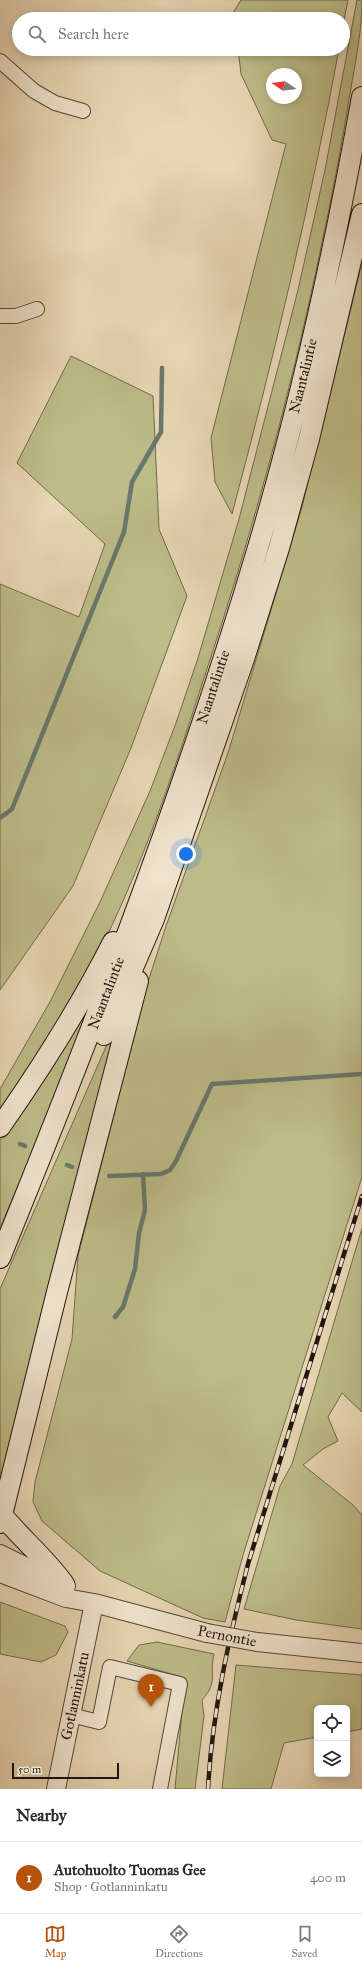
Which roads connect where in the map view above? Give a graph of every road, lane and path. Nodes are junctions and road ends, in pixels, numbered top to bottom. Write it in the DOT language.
graph roads {
  1 [pos="0,62"];
  2 [pos="362,97"];
  3 [pos="82,111"];
  4 [pos="362,214"];
  5 [pos="37,309"];
  6 [pos="0,316"];
  7 [pos="152,868"];
  8 [pos="154,920"];
  9 [pos="0,1127"];
  10 [pos="0,1258"];
  11 [pos="0,1264"];
  12 [pos="1,1519"];
  13 [pos="0,1554"];
  14 [pos="0,1573"];
  15 [pos="64,1584"];
  16 [pos="94,1603"];
  17 [pos="362,1653"];
  18 [pos="71,1715"];
  19 [pos="56,1789"];
  20 [pos="160,1789"];
  1 -- 3 [label="street"];
  2 -- 7 [label="main road, Naantalintie"];
  4 -- 8 [label="main road, Naantalintie"];
  5 -- 6 [label="street"];
  7 -- 9 [label="main road"];
  7 -- 10 [label="main road, Naantalintie"];
  8 -- 11 [label="main road, Naantalintie"];
  8 -- 12 [label="main road"];
  12 -- 15 [label="main road"];
  13 -- 15 [label="street, Pernontie"];
  14 -- 16 [label="street, Pernontie"];
  15 -- 16 [label="street, Pernontie"];
  16 -- 17 [label="street, Pernontie, bridge"];
  16 -- 18 [label="street, Gotlanninkatu"];
  18 -- 19 [label="street, Gotlanninkatu"];
  18 -- 20 [label="street"];
}
